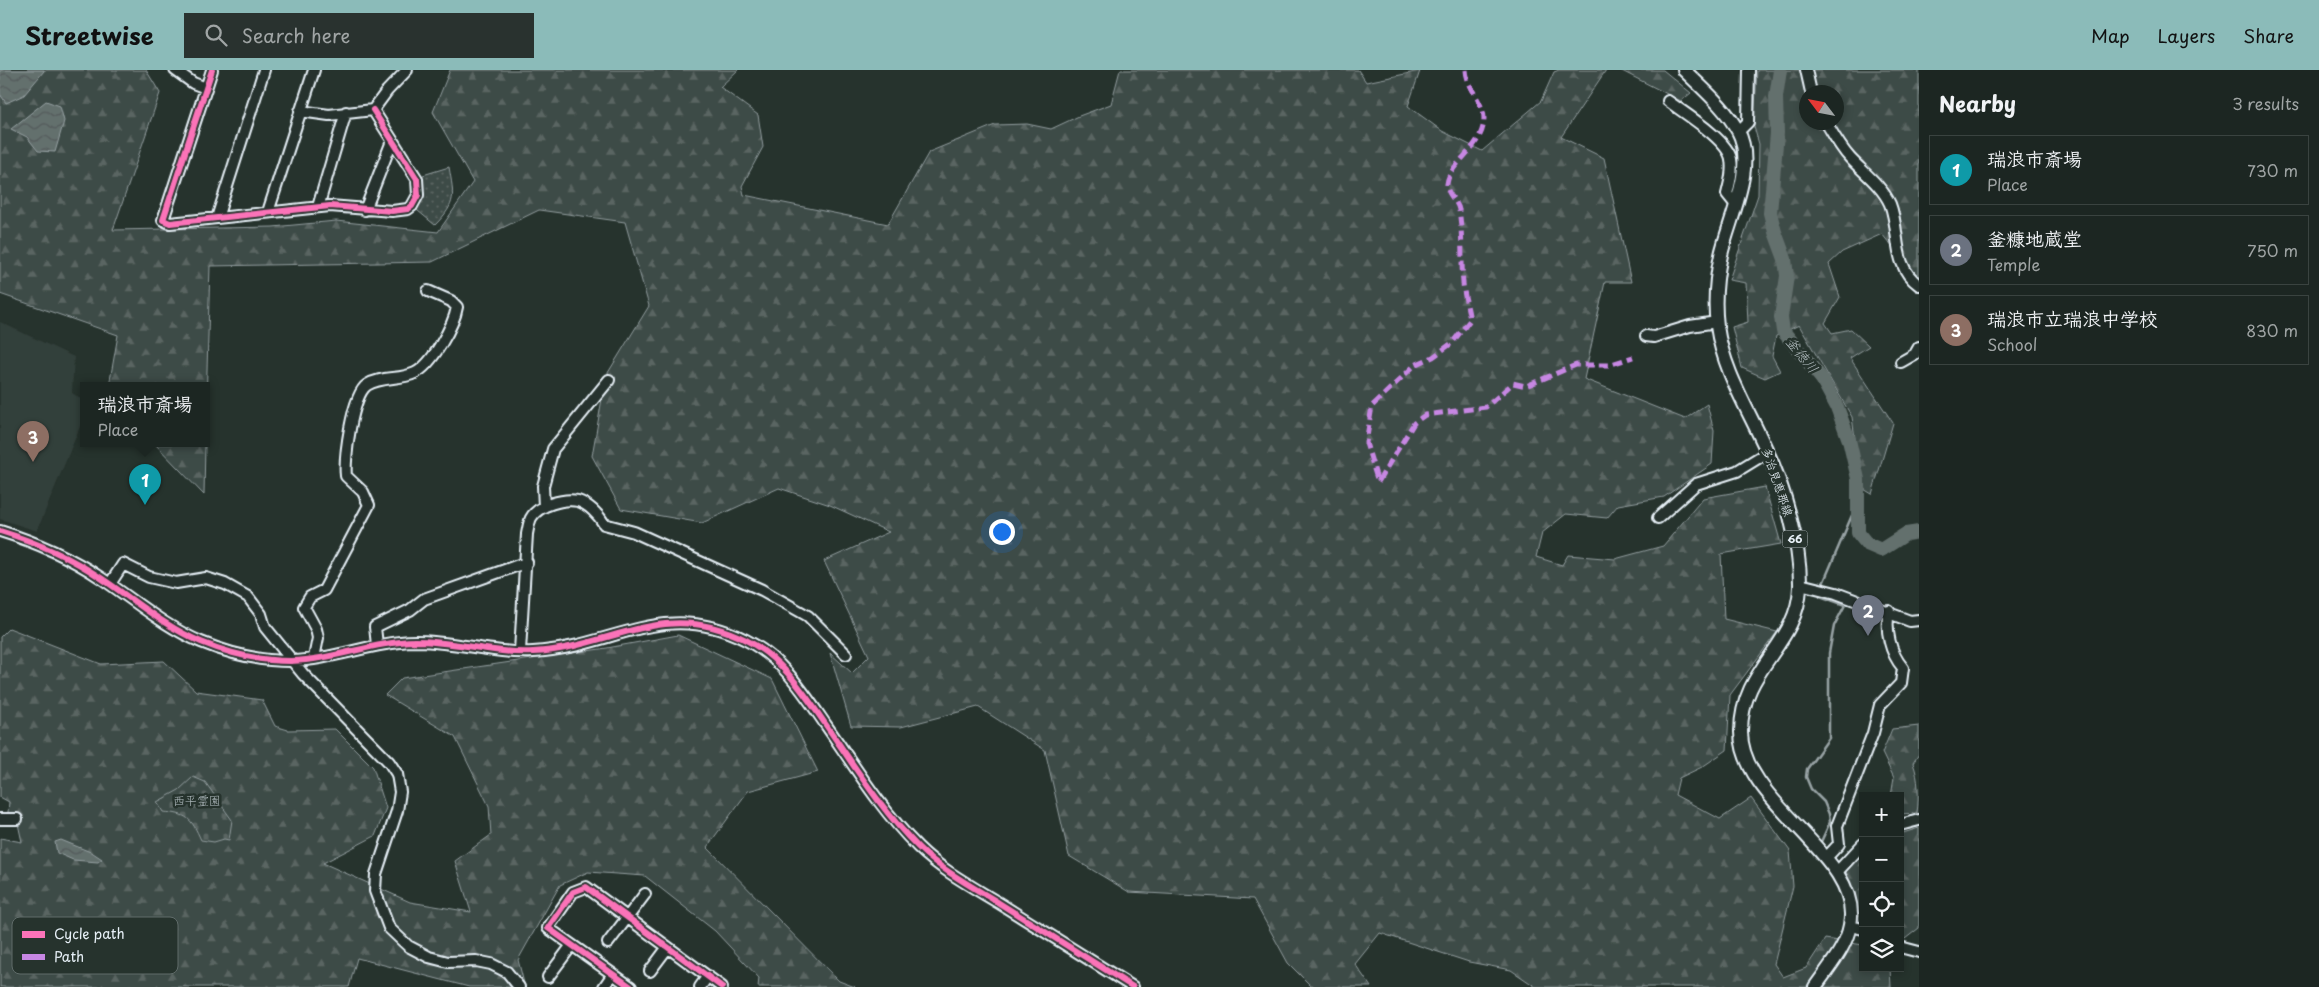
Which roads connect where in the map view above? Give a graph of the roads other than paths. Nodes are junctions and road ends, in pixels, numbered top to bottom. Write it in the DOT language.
graph roads {
  1 [pos="175,70"];
  2 [pos="212,70"];
  3 [pos="264,70"];
  4 [pos="314,70"];
  5 [pos="407,70"];
  6 [pos="1684,70"];
  7 [pos="1749,70"];
  8 [pos="1806,70"];
  9 [pos="1810,85"];
  10 [pos="206,88"];
  11 [pos="1668,101"];
  12 [pos="373,110"];
  13 [pos="300,111"];
  14 [pos="346,112"];
  15 [pos="1831,130"];
  16 [pos="1738,132"];
  17 [pos="392,140"];
  18 [pos="1735,204"];
  19 [pos="318,207"];
  20 [pos="366,210"];
  21 [pos="268,212"];
  22 [pos="217,218"];
  23 [pos="1919,285"];
  24 [pos="428,290"];
  25 [pos="1717,322"];
  26 [pos="1646,336"];
  27 [pos="1919,347"];
  28 [pos="1901,362"];
  29 [pos="610,380"];
  30 [pos="1768,452"];
  31 [pos="544,507"];
  32 [pos="1658,518"];
  33 [pos="0,531"];
  34 [pos="527,562"];
  35 [pos="110,584"];
  36 [pos="1800,584"];
  37 [pos="1889,611"];
  38 [pos="1919,620"];
  39 [pos="377,645"];
  40 [pos="520,651"];
  41 [pos="846,654"];
  42 [pos="314,658"];
  43 [pos="292,661"];
  44 [pos="0,819"];
  45 [pos="17,820"];
  46 [pos="1919,820"];
  47 [pos="1904,824"];
  48 [pos="1859,848"];
  49 [pos="1826,858"];
  50 [pos="1837,872"];
  51 [pos="645,894"];
  52 [pos="627,917"];
  53 [pos="1857,928"];
  54 [pos="608,943"];
  55 [pos="572,945"];
  56 [pos="668,947"];
  57 [pos="1904,948"];
  58 [pos="1919,952"];
  59 [pos="650,971"];
  60 [pos="613,974"];
  61 [pos="708,976"];
  62 [pos="548,977"];
  63 [pos="519,987"];
  64 [pos="604,987"];
  65 [pos="631,987"];
  66 [pos="700,987"];
  67 [pos="722,987"];
  68 [pos="1134,987"];
  69 [pos="1815,987"];
  1 -- 10 [label="street"];
  2 -- 10 [label="street"];
  3 -- 22 [label="street"];
  4 -- 13 [label="street"];
  5 -- 12 [label="street"];
  6 -- 16 [label="main road, 多治見恵那線 / 66"];
  7 -- 16 [label="street"];
  8 -- 9 [label="street"];
  10 -- 22 [label="street"];
  11 -- 18 [label="street"];
  12 -- 14 [label="street"];
  12 -- 17 [label="street"];
  13 -- 14 [label="street"];
  13 -- 21 [label="street"];
  14 -- 19 [label="street"];
  15 -- 23 [label="street"];
  16 -- 18 [label="main road, 多治見恵那線 / 66"];
  17 -- 20 [label="street"];
  17 -- 20 [label="street"];
  18 -- 25 [label="main road, 多治見恵那線 / 66"];
  19 -- 20 [label="street"];
  19 -- 21 [label="street"];
  21 -- 22 [label="street"];
  24 -- 42 [label="street"];
  25 -- 26 [label="street"];
  25 -- 30 [label="main road, 多治見恵那線 / 66"];
  27 -- 28 [label="street"];
  29 -- 31 [label="street"];
  30 -- 32 [label="street"];
  30 -- 36 [label="main road, 多治見恵那線 / 66"];
  31 -- 34 [label="street"];
  31 -- 41 [label="street"];
  33 -- 35 [label="street"];
  34 -- 39 [label="street"];
  34 -- 40 [label="street"];
  35 -- 43 [label="street"];
  35 -- 43 [label="street"];
  36 -- 37 [label="street"];
  36 -- 49 [label="main road, 多治見恵那線 / 66"];
  37 -- 38 [label="street"];
  37 -- 49 [label="street"];
  39 -- 40 [label="street"];
  39 -- 42 [label="street"];
  40 -- 68 [label="street"];
  42 -- 43 [label="street"];
  43 -- 63 [label="street"];
  44 -- 45 [label="street"];
  46 -- 47 [label="street"];
  48 -- 50 [label="street"];
  49 -- 50 [label="main road, 多治見恵那線 / 66"];
  50 -- 53 [label="main road, 多治見恵那線 / 66"];
  51 -- 52 [label="street"];
  52 -- 54 [label="street"];
  52 -- 55 [label="street"];
  52 -- 56 [label="street"];
  53 -- 69 [label="main road, 多治見恵那線 / 66"];
  55 -- 60 [label="street"];
  55 -- 62 [label="street"];
  56 -- 59 [label="street"];
  56 -- 61 [label="street"];
  57 -- 58 [label="street"];
  60 -- 64 [label="street"];
  60 -- 65 [label="street"];
  61 -- 66 [label="street"];
  61 -- 67 [label="street"];
}
